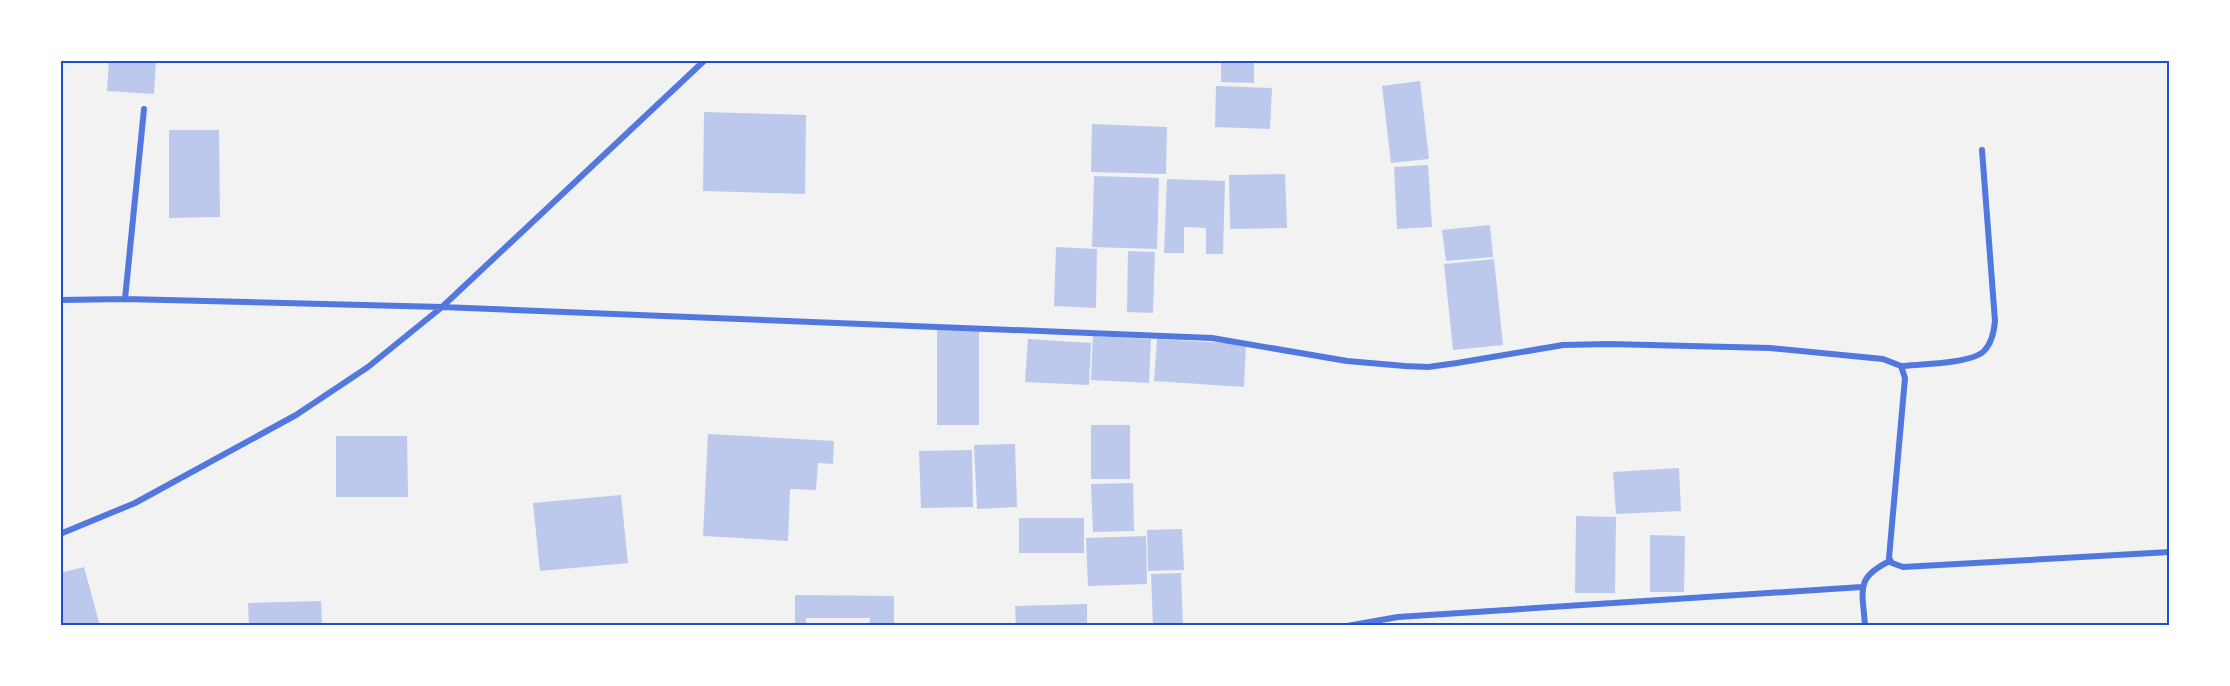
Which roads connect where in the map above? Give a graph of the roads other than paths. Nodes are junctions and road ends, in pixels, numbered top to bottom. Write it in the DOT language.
graph roads {
  1 [pos="705,60"];
  2 [pos="144,109"];
  3 [pos="1982,150"];
  4 [pos="125,298"];
  5 [pos="60,300"];
  6 [pos="442,308"];
  7 [pos="1901,366"];
  8 [pos="60,534"];
  9 [pos="2170,552"];
  10 [pos="1890,561"];
  11 [pos="1862,586"];
  12 [pos="1347,626"];
  13 [pos="1864,626"];
  1 -- 6 [label="street"];
  2 -- 4 [label="street"];
  3 -- 7 [label="street"];
  4 -- 5 [label="street"];
  4 -- 6 [label="street"];
  6 -- 7 [label="street"];
  6 -- 8 [label="street"];
  7 -- 10 [label="street"];
  9 -- 10 [label="street"];
  10 -- 11 [label="street"];
  11 -- 12 [label="street"];
  11 -- 13 [label="street"];
}
